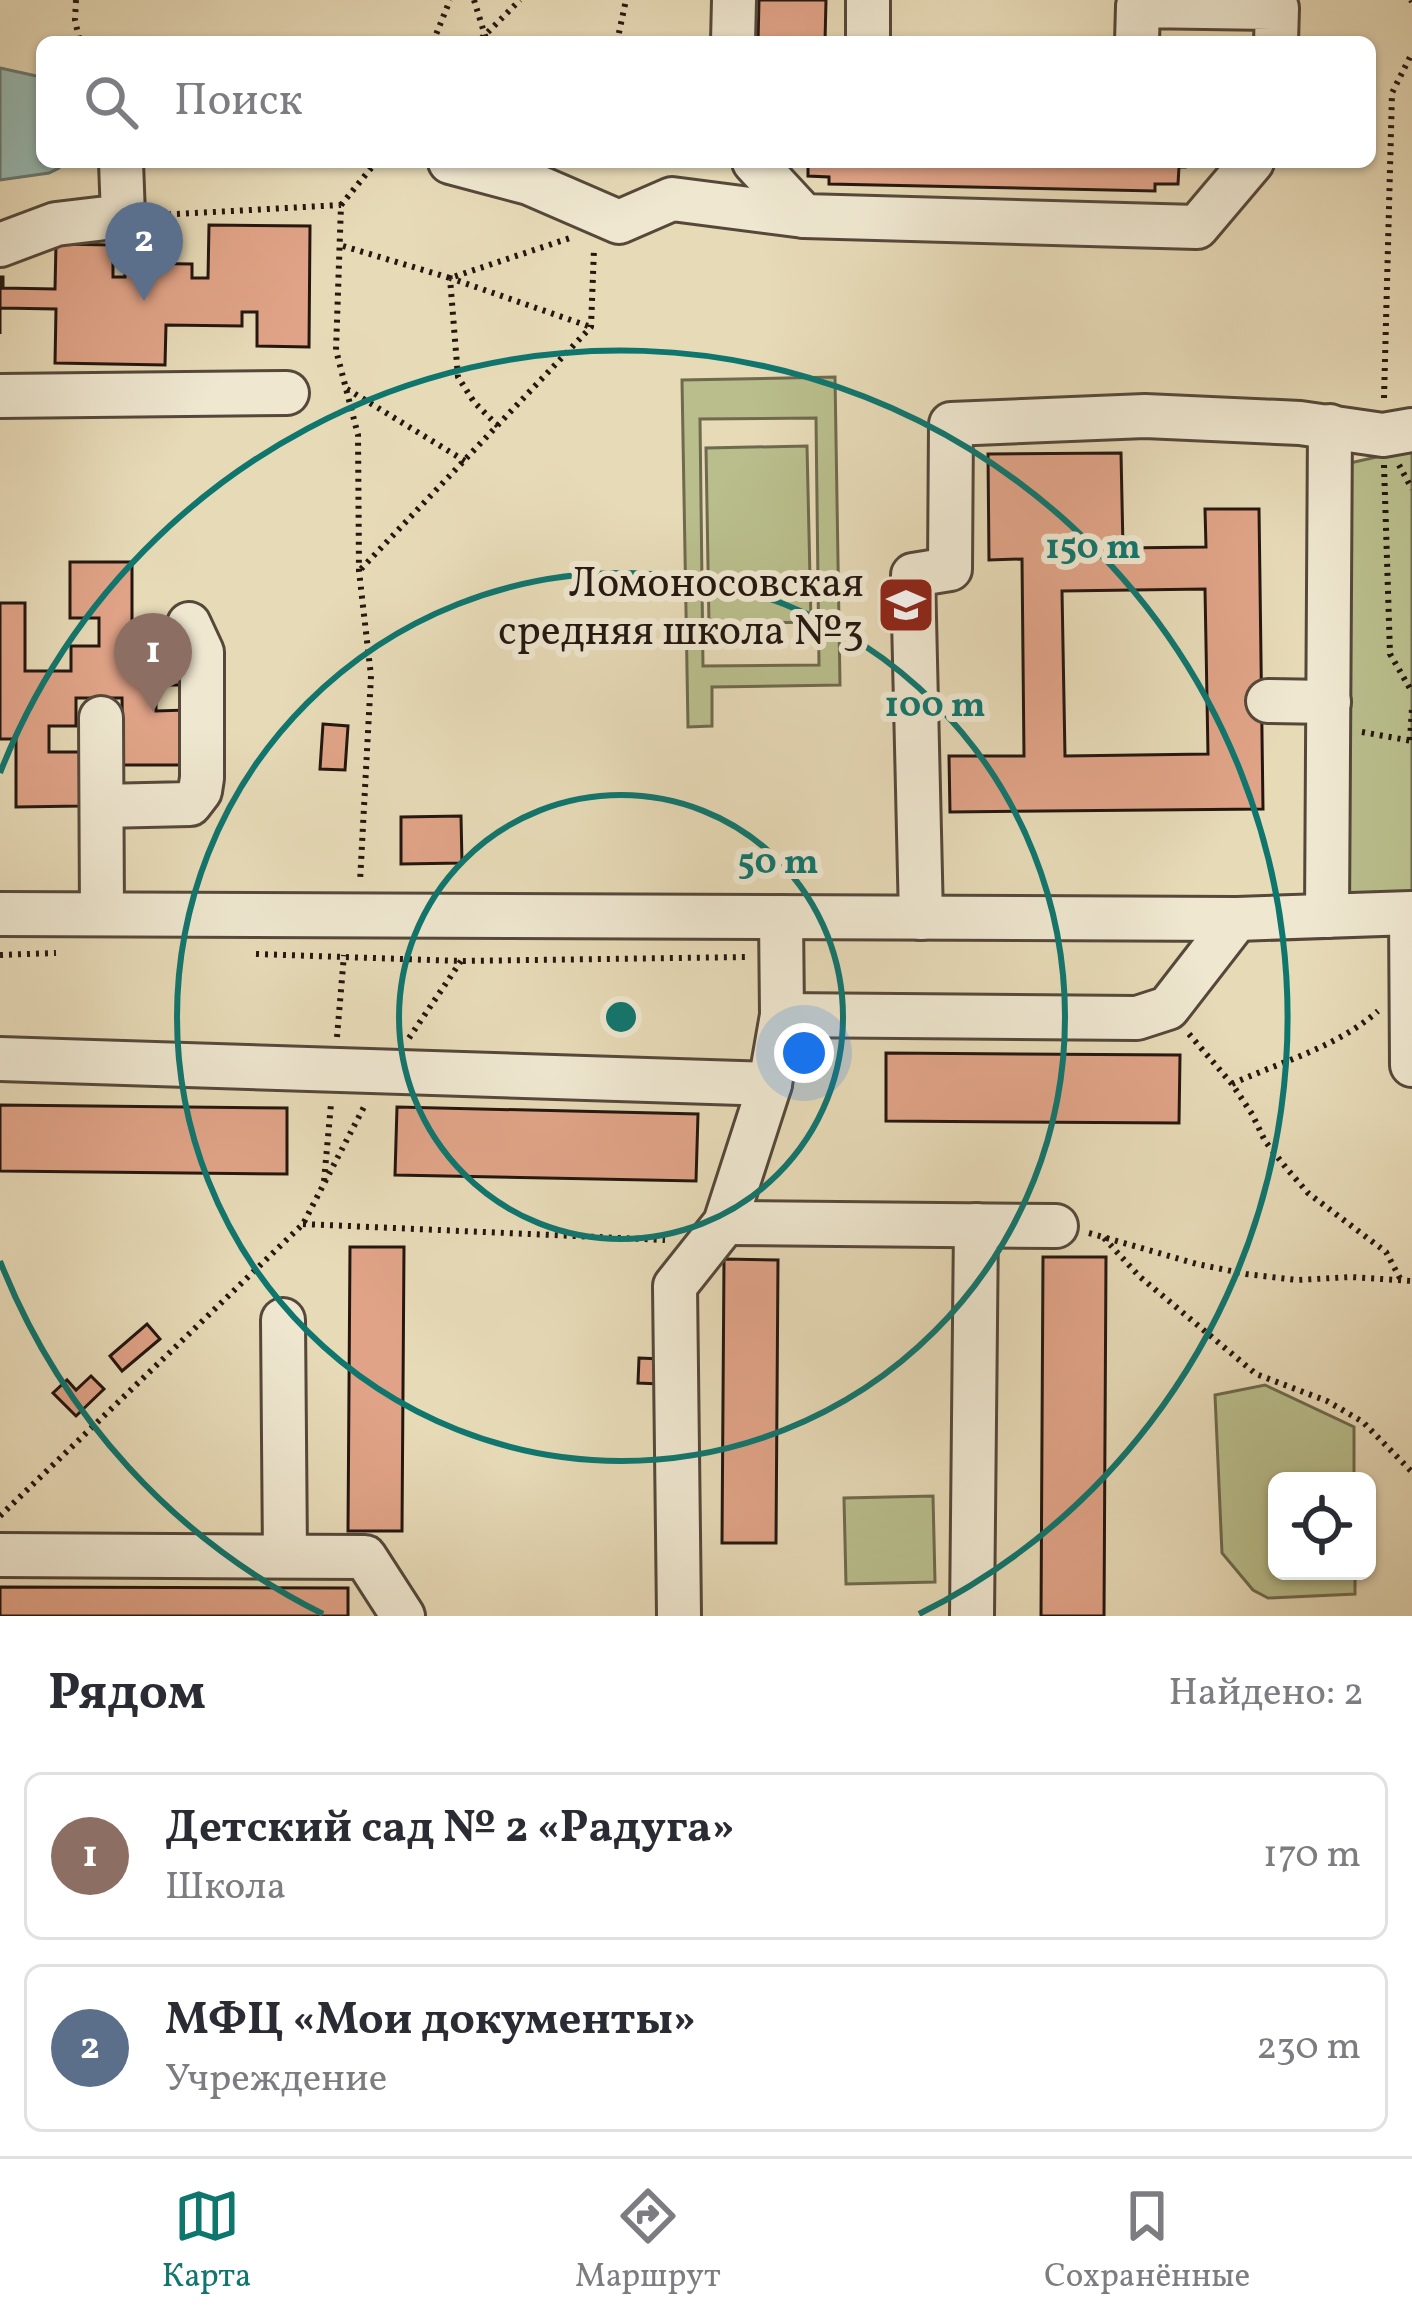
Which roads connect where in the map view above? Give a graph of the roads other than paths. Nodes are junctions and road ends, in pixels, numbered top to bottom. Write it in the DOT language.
graph roads {
  1 [pos="734,0"];
  2 [pos="868,0"];
  3 [pos="1276,17"];
  4 [pos="734,36"];
  5 [pos="868,36"];
  6 [pos="1137,36"];
  7 [pos="121,168"];
  8 [pos="473,168"];
  9 [pos="760,168"];
  10 [pos="1247,168"];
  11 [pos="804,216"];
  12 [pos="0,245"];
  13 [pos="287,393"];
  14 [pos="0,396"];
  15 [pos="1330,426"];
  16 [pos="1412,430"];
  17 [pos="189,624"];
  18 [pos="1268,701"];
  19 [pos="1329,714"];
  20 [pos="101,718"];
  21 [pos="102,806"];
  22 [pos="0,914"];
  23 [pos="102,914"];
  24 [pos="1328,916"];
  25 [pos="921,918"];
  26 [pos="1238,920"];
  27 [pos="781,937"];
  28 [pos="1411,981"];
  29 [pos="782,1015"];
  30 [pos="0,1059"];
  31 [pos="1412,1065"];
  32 [pos="770,1084"];
  33 [pos="976,1226"];
  34 [pos="1056,1226"];
  35 [pos="718,1233"];
  36 [pos="284,1321"];
  37 [pos="0,1555"];
  38 [pos="285,1556"];
  39 [pos="403,1616"];
  40 [pos="680,1616"];
  41 [pos="972,1616"];
  1 -- 4 [label="street"];
  2 -- 5 [label="street"];
  3 -- 6 [label="street"];
  7 -- 12 [label="street"];
  8 -- 11 [label="street"];
  9 -- 11 [label="street"];
  10 -- 11 [label="street"];
  13 -- 14 [label="street"];
  15 -- 16 [label="street"];
  15 -- 19 [label="street"];
  15 -- 25 [label="street"];
  17 -- 21 [label="street"];
  18 -- 19 [label="street"];
  19 -- 24 [label="street"];
  20 -- 21 [label="street"];
  21 -- 23 [label="street"];
  22 -- 23 [label="street"];
  23 -- 27 [label="street"];
  24 -- 26 [label="street"];
  24 -- 28 [label="street"];
  25 -- 26 [label="street"];
  25 -- 27 [label="street"];
  26 -- 29 [label="street"];
  27 -- 29 [label="street"];
  28 -- 31 [label="street"];
  29 -- 32 [label="street"];
  30 -- 32 [label="street"];
  32 -- 35 [label="street"];
  33 -- 34 [label="street"];
  33 -- 35 [label="street"];
  33 -- 41 [label="street"];
  35 -- 40 [label="street"];
  36 -- 38 [label="street"];
  37 -- 38 [label="street"];
  38 -- 39 [label="street"];
}
